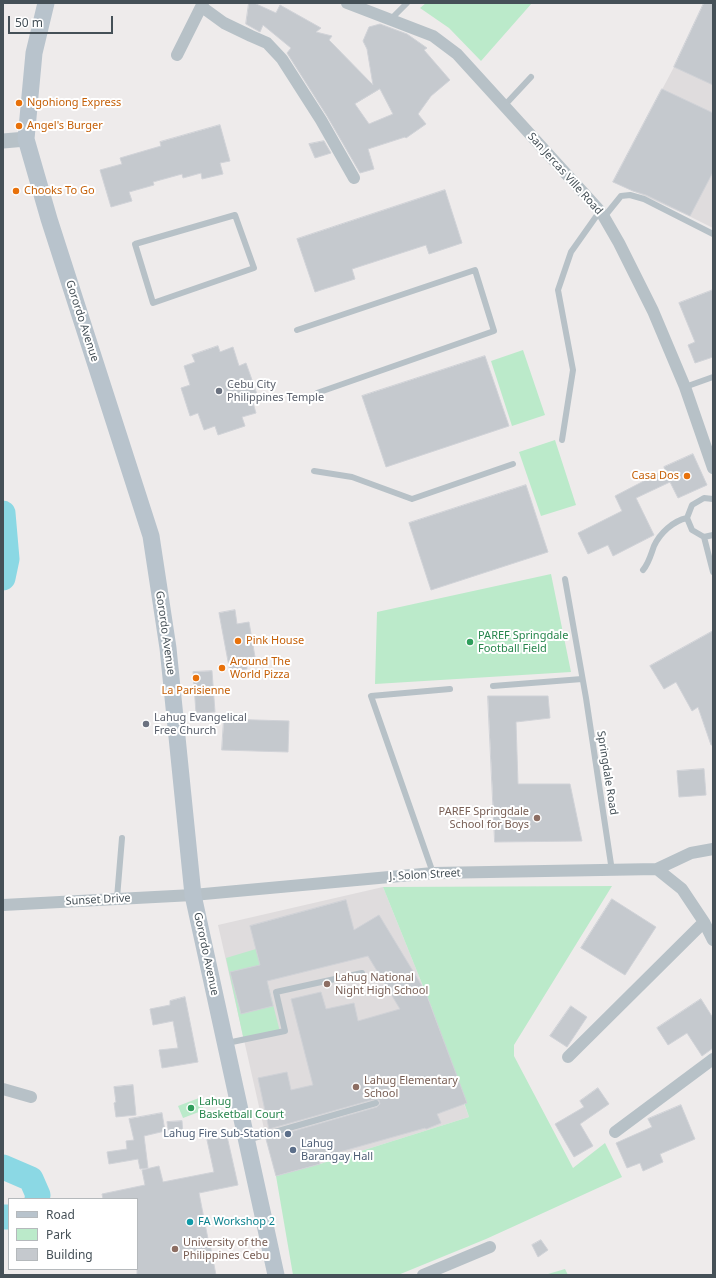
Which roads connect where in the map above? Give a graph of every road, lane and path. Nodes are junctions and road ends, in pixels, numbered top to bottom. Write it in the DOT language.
graph roads {
  1 [pos="46,3"];
  2 [pos="347,3"];
  3 [pos="407,3"];
  4 [pos="202,5"];
  5 [pos="390,20"];
  6 [pos="177,54"];
  7 [pos="531,77"];
  8 [pos="504,106"];
  9 [pos="26,139"];
  10 [pos="3,141"];
  11 [pos="354,178"];
  12 [pos="602,214"];
  13 [pos="713,234"];
  14 [pos="153,303"];
  15 [pos="297,330"];
  16 [pos="713,378"];
  17 [pos="685,387"];
  18 [pos="317,393"];
  19 [pos="562,440"];
  20 [pos="513,464"];
  21 [pos="713,468"];
  22 [pos="314,471"];
  23 [pos="713,499"];
  24 [pos="687,518"];
  25 [pos="713,535"];
  26 [pos="704,537"];
  27 [pos="643,570"];
  28 [pos="713,572"];
  29 [pos="565,579"];
  30 [pos="582,679"];
  31 [pos="493,686"];
  32 [pos="450,689"];
  33 [pos="122,838"];
  34 [pos="713,849"];
  35 [pos="657,869"];
  36 [pos="612,871"];
  37 [pos="433,873"];
  38 [pos="193,895"];
  39 [pos="117,898"];
  40 [pos="3,905"];
  41 [pos="704,922"];
  42 [pos="713,940"];
  43 [pos="362,973"];
  44 [pos="226,1043"];
  45 [pos="568,1057"];
  46 [pos="713,1060"];
  47 [pos="3,1089"];
  48 [pos="31,1097"];
  49 [pos="376,1103"];
  50 [pos="615,1132"];
  51 [pos="246,1140"];
  52 [pos="490,1247"];
  53 [pos="276,1275"];
  54 [pos="423,1275"];
  1 -- 9 [label="main road, Gorordo Avenue"];
  2 -- 5 [label="street, San Jercas Ville Road"];
  3 -- 5 [label="lane"];
  4 -- 6 [label="street"];
  4 -- 11 [label="street"];
  5 -- 8 [label="street, San Jercas Ville Road"];
  7 -- 8 [label="lane"];
  8 -- 12 [label="street, San Jercas Ville Road"];
  9 -- 10 [label="street"];
  9 -- 38 [label="main road, Gorordo Avenue"];
  12 -- 13 [label="lane"];
  12 -- 17 [label="street, San Jercas Ville Road"];
  12 -- 19 [label="lane"];
  14 -- 14 [label="lane"];
  15 -- 18 [label="lane"];
  16 -- 17 [label="lane"];
  17 -- 21 [label="street, San Jercas Ville Road"];
  20 -- 22 [label="lane"];
  23 -- 24 [label="lane"];
  24 -- 26 [label="lane"];
  24 -- 27 [label="lane"];
  25 -- 26 [label="lane"];
  26 -- 28 [label="lane"];
  29 -- 30 [label="lane, Springdale Road"];
  30 -- 31 [label="lane"];
  30 -- 36 [label="lane, Springdale Road"];
  32 -- 37 [label="lane"];
  33 -- 39 [label="lane"];
  34 -- 35 [label="street, J. Solon Street"];
  35 -- 36 [label="street, J. Solon Street"];
  35 -- 41 [label="street"];
  36 -- 37 [label="street, J. Solon Street"];
  37 -- 38 [label="street, J. Solon Street"];
  38 -- 39 [label="street, Sunset Drive"];
  38 -- 44 [label="main road, Gorordo Avenue"];
  39 -- 40 [label="street, Sunset Drive"];
  41 -- 42 [label="street"];
  41 -- 45 [label="street"];
  43 -- 44 [label="lane"];
  44 -- 51 [label="main road, Gorordo Avenue"];
  46 -- 50 [label="street"];
  47 -- 48 [label="street"];
  49 -- 51 [label="lane"];
  51 -- 53 [label="main road, Gorordo Avenue"];
  52 -- 54 [label="street"];
}
